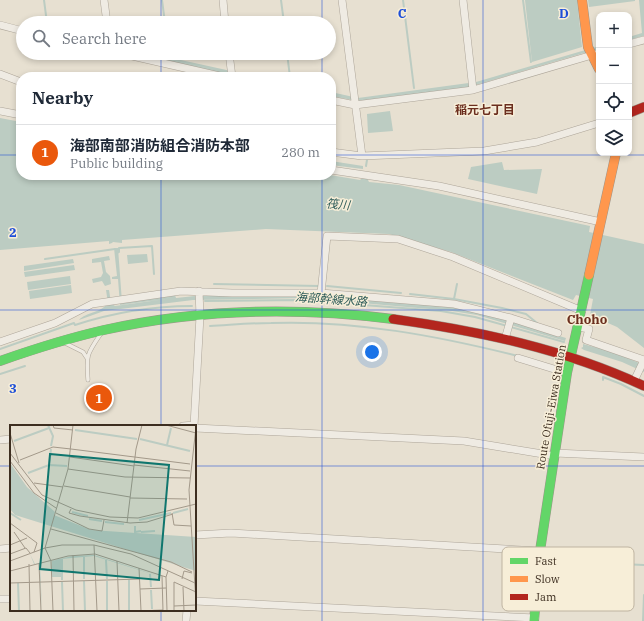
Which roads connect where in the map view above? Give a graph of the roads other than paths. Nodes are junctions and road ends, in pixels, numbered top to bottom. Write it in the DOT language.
graph roads {
  1 [pos="104,0"];
  2 [pos="223,0"];
  3 [pos="342,0"];
  4 [pos="463,0"];
  5 [pos="582,0"];
  6 [pos="106,16"];
  7 [pos="224,16"];
  8 [pos="0,25"];
  9 [pos="16,29"];
  10 [pos="644,40"];
  11 [pos="632,43"];
  12 [pos="593,52"];
  13 [pos="150,60"];
  14 [pos="230,60"];
  15 [pos="202,72"];
  16 [pos="231,72"];
  17 [pos="0,74"];
  18 [pos="16,80"];
  19 [pos="473,87"];
  20 [pos="336,100"];
  21 [pos="355,101"];
  22 [pos="644,107"];
  23 [pos="0,111"];
  24 [pos="632,112"];
  25 [pos="16,114"];
  26 [pos="596,123"];
  27 [pos="336,153"];
  28 [pos="362,156"];
  29 [pos="615,156"];
  30 [pos="336,171"];
  31 [pos="601,222"];
  32 [pos="321,293"];
  33 [pos="199,295"];
  34 [pos="582,311"];
  35 [pos="200,316"];
  36 [pos="511,319"];
  37 [pos="578,327"];
  38 [pos="104,330"];
  39 [pos="558,333"];
  40 [pos="505,340"];
  41 [pos="62,341"];
  42 [pos="0,342"];
  43 [pos="572,357"];
  44 [pos="86,358"];
  45 [pos="518,358"];
  46 [pos="0,361"];
  47 [pos="644,361"];
  48 [pos="567,373"];
  49 [pos="635,378"];
  50 [pos="88,380"];
  51 [pos="644,386"];
  52 [pos="195,425"];
  53 [pos="196,427"];
  54 [pos="10,439"];
  55 [pos="0,440"];
  56 [pos="555,454"];
  57 [pos="644,457"];
  58 [pos="196,535"];
  59 [pos="541,547"];
  60 [pos="10,548"];
  61 [pos="0,549"];
  62 [pos="502,549"];
  63 [pos="196,601"];
  64 [pos="187,611"];
  65 [pos="534,619"];
  66 [pos="186,621"];
  1 -- 6 [label="street"];
  2 -- 7 [label="street"];
  3 -- 21 [label="street"];
  4 -- 19 [label="street"];
  5 -- 12 [label="main road"];
  8 -- 9 [label="street"];
  10 -- 11 [label="street"];
  12 -- 19 [label="street"];
  13 -- 15 [label="street"];
  14 -- 16 [label="street"];
  17 -- 18 [label="street"];
  19 -- 21 [label="street"];
  20 -- 21 [label="street"];
  21 -- 28 [label="street"];
  22 -- 24 [label="main road"];
  23 -- 25 [label="street"];
  26 -- 28 [label="street"];
  27 -- 28 [label="street"];
  29 -- 31 [label="main road, Route Ofuji-Eiwa Station"];
  30 -- 31 [label="street"];
  31 -- 34 [label="main road, Route Ofuji-Eiwa Station"];
  32 -- 33 [label="street"];
  32 -- 34 [label="street"];
  32 -- 36 [label="street"];
  33 -- 35 [label="street"];
  33 -- 42 [label="street"];
  34 -- 37 [label="main road, Route Ofuji-Eiwa Station"];
  35 -- 38 [label="main road"];
  35 -- 40 [label="main road"];
  35 -- 52 [label="street"];
  36 -- 39 [label="street"];
  36 -- 40 [label="street"];
  37 -- 43 [label="main road, Route Ofuji-Eiwa Station"];
  37 -- 47 [label="street"];
  38 -- 41 [label="main road"];
  38 -- 44 [label="lane"];
  40 -- 43 [label="main road"];
  41 -- 44 [label="lane"];
  41 -- 46 [label="main road"];
  43 -- 48 [label="main road, Route Ofuji-Eiwa Station"];
  43 -- 49 [label="main road"];
  44 -- 50 [label="lane"];
  45 -- 48 [label="street"];
  47 -- 49 [label="street"];
  48 -- 56 [label="main road, Route Ofuji-Eiwa Station"];
  49 -- 51 [label="main road"];
  53 -- 56 [label="street"];
  54 -- 55 [label="street"];
  56 -- 57 [label="street"];
  56 -- 59 [label="main road, Route Ofuji-Eiwa Station"];
  58 -- 62 [label="street"];
  60 -- 61 [label="street"];
  63 -- 65 [label="street"];
  64 -- 66 [label="street"];
}
